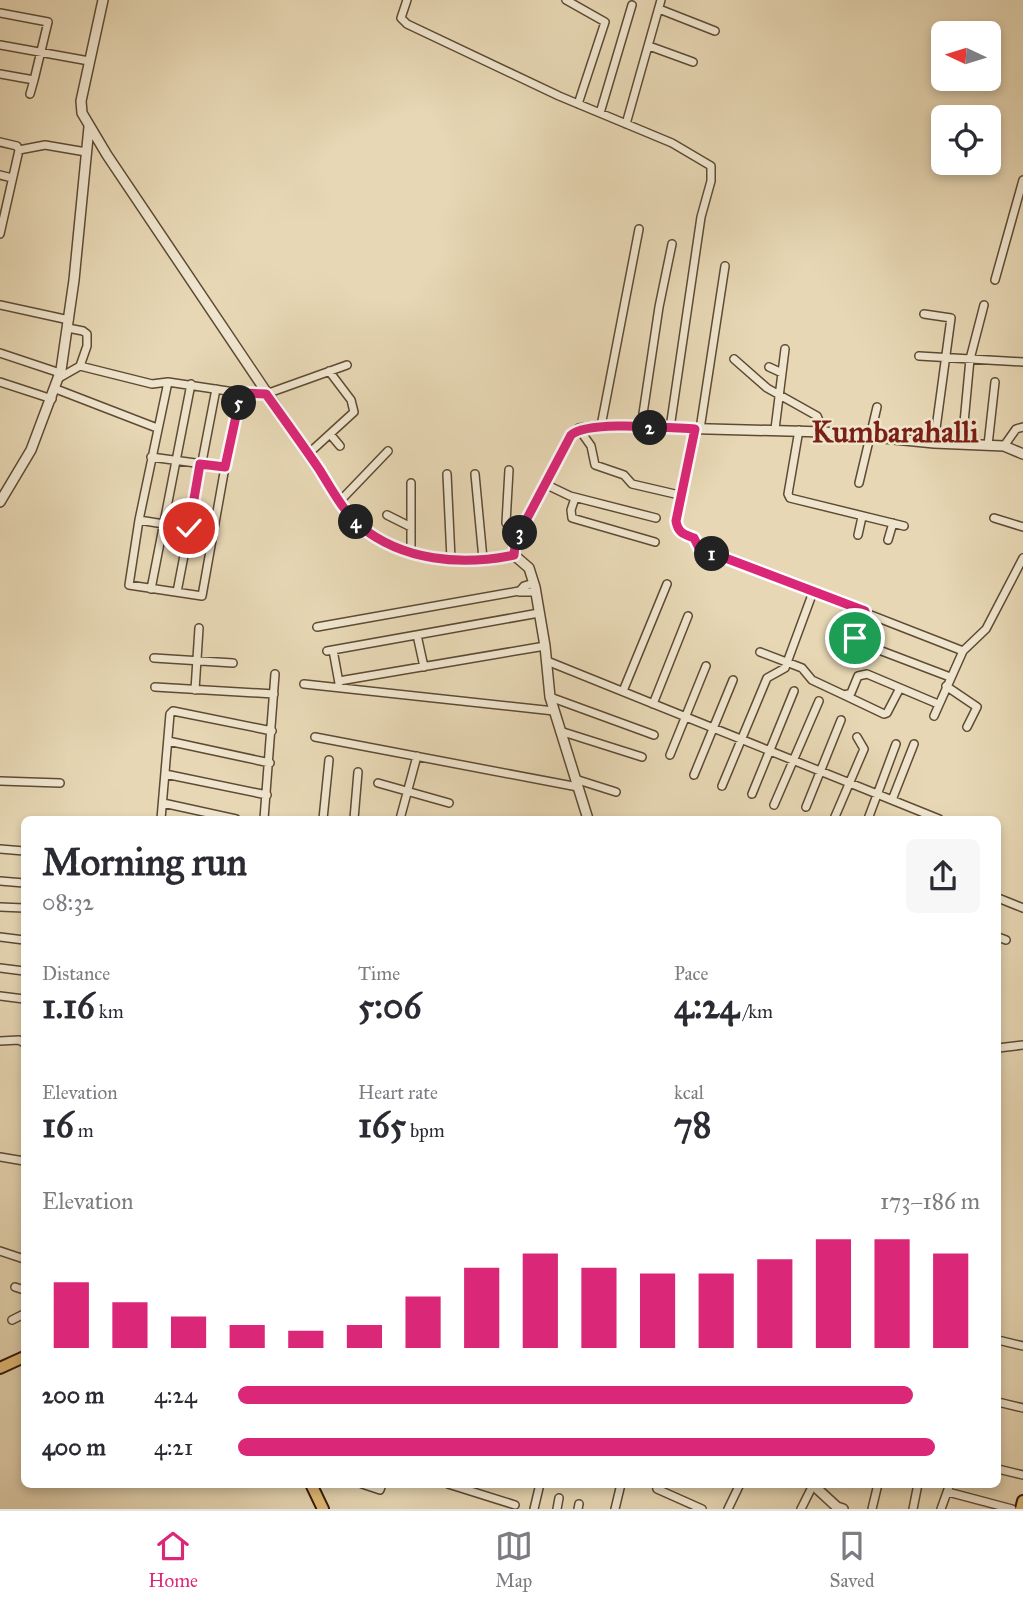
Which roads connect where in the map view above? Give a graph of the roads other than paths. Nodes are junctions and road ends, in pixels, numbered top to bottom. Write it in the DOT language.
graph roads {
  1 [pos="103,0"];
  2 [pos="407,0"];
  3 [pos="566,0"];
  4 [pos="660,4"];
  5 [pos="632,5"];
  6 [pos="0,13"];
  7 [pos="50,13"];
  8 [pos="48,22"];
  9 [pos="715,31"];
  10 [pos="0,45"];
  11 [pos="649,46"];
  12 [pos="42,52"];
  13 [pos="89,61"];
  14 [pos="693,62"];
  15 [pos="0,74"];
  16 [pos="34,80"];
  17 [pos="30,94"];
  18 [pos="578,104"];
  19 [pos="600,113"];
  20 [pos="626,124"];
  21 [pos="89,127"];
  22 [pos="0,142"];
  23 [pos="19,149"];
  24 [pos="86,152"];
  25 [pos="0,175"];
  26 [pos="12,178"];
  27 [pos="1023,180"];
  28 [pos="1020,201"];
  29 [pos="3,208"];
  30 [pos="639,229"];
  31 [pos="0,234"];
  32 [pos="672,244"];
  33 [pos="725,265"];
  34 [pos="995,279"];
  35 [pos="0,305"];
  36 [pos="984,305"];
  37 [pos="924,314"];
  38 [pos="69,324"];
  39 [pos="785,349"];
  40 [pos="0,353"];
  41 [pos="919,356"];
  42 [pos="944,357"];
  43 [pos="734,359"];
  44 [pos="970,359"];
  45 [pos="1023,362"];
  46 [pos="347,365"];
  47 [pos="80,366"];
  48 [pos="769,368"];
  49 [pos="329,371"];
  50 [pos="782,373"];
  51 [pos="60,375"];
  52 [pos="0,382"];
  53 [pos="168,382"];
  54 [pos="995,382"];
  55 [pos="191,384"];
  56 [pos="216,388"];
  57 [pos="56,389"];
  58 [pos="241,393"];
  59 [pos="779,393"];
  60 [pos="266,394"];
  61 [pos="52,399"];
  62 [pos="877,407"];
  63 [pos="601,426"];
  64 [pos="641,427"];
  65 [pos="1023,427"];
  66 [pos="157,428"];
  67 [pos="670,428"];
  68 [pos="579,429"];
  69 [pos="697,429"];
  70 [pos="775,429"];
  71 [pos="799,430"];
  72 [pos="824,432"];
  73 [pos="330,434"];
  74 [pos="869,437"];
  75 [pos="934,443"];
  76 [pos="962,444"];
  77 [pos="988,445"];
  78 [pos="340,446"];
  79 [pos="1004,446"];
  80 [pos="387,451"];
  81 [pos="308,454"];
  82 [pos="1023,454"];
  83 [pos="152,457"];
  84 [pos="175,460"];
  85 [pos="200,464"];
  86 [pos="225,467"];
  87 [pos="509,470"];
  88 [pos="447,474"];
  89 [pos="475,474"];
  90 [pos="411,483"];
  91 [pos="859,483"];
  92 [pos="547,485"];
  93 [pos="674,494"];
  94 [pos="575,498"];
  95 [pos="340,501"];
  96 [pos="0,502"];
  97 [pos="387,515"];
  98 [pos="862,517"];
  99 [pos="656,518"];
  100 [pos="994,518"];
  101 [pos="139,520"];
  102 [pos="893,523"];
  103 [pos="164,524"];
  104 [pos="904,526"];
  105 [pos="411,527"];
  106 [pos="1023,527"];
  107 [pos="189,528"];
  108 [pos="522,528"];
  109 [pos="213,532"];
  110 [pos="858,535"];
  111 [pos="888,540"];
  112 [pos="655,542"];
  113 [pos="411,554"];
  114 [pos="514,555"];
  115 [pos="1023,558"];
  116 [pos="451,559"];
  117 [pos="483,559"];
  118 [pos="667,584"];
  119 [pos="535,588"];
  120 [pos="151,589"];
  121 [pos="177,592"];
  122 [pos="814,592"];
  123 [pos="865,611"];
  124 [pos="539,613"];
  125 [pos="688,616"];
  126 [pos="317,627"];
  127 [pos="199,628"];
  128 [pos="417,635"];
  129 [pos="545,646"];
  130 [pos="963,651"];
  131 [pos="760,652"];
  132 [pos="154,658"];
  133 [pos="197,660"];
  134 [pos="547,661"];
  135 [pos="787,662"];
  136 [pos="233,663"];
  137 [pos="706,666"];
  138 [pos="424,667"];
  139 [pos="275,674"];
  140 [pos="950,677"];
  141 [pos="733,680"];
  142 [pos="304,684"];
  143 [pos="339,684"];
  144 [pos="946,686"];
  145 [pos="155,687"];
  146 [pos="900,688"];
  147 [pos="195,690"];
  148 [pos="623,691"];
  149 [pos="794,691"];
  150 [pos="274,694"];
  151 [pos="844,695"];
  152 [pos="550,697"];
  153 [pos="818,701"];
  154 [pos="653,704"];
  155 [pos="938,704"];
  156 [pos="554,710"];
  157 [pos="685,716"];
  158 [pos="934,716"];
  159 [pos="841,720"];
  160 [pos="713,727"];
  161 [pos="967,727"];
  162 [pos="272,731"];
  163 [pos="560,731"];
  164 [pos="654,735"];
  165 [pos="315,737"];
  166 [pos="858,737"];
  167 [pos="741,739"];
  168 [pos="168,741"];
  169 [pos="896,744"];
  170 [pos="914,744"];
  171 [pos="769,750"];
  172 [pos="670,755"];
  173 [pos="417,756"];
  174 [pos="642,757"];
  175 [pos="329,760"];
  176 [pos="792,760"];
  177 [pos="270,763"];
  178 [pos="358,772"];
  179 [pos="820,772"];
  180 [pos="165,774"];
  181 [pos="694,775"];
  182 [pos="0,781"];
  183 [pos="60,783"];
  184 [pos="378,783"];
  185 [pos="577,783"];
  186 [pos="849,783"];
  187 [pos="722,786"];
  188 [pos="408,792"];
  189 [pos="616,792"];
  190 [pos="752,794"];
  191 [pos="878,794"];
  192 [pos="267,795"];
  193 [pos="892,800"];
  194 [pos="163,803"];
  195 [pos="449,803"];
  196 [pos="774,805"];
  197 [pos="806,807"];
  198 [pos="162,816"];
  199 [pos="222,816"];
  200 [pos="264,816"];
  201 [pos="323,816"];
  202 [pos="354,816"];
  203 [pos="401,816"];
  204 [pos="587,816"];
  205 [pos="835,816"];
  206 [pos="869,816"];
  207 [pos="932,816"];
  208 [pos="0,849"];
  209 [pos="21,851"];
  210 [pos="0,881"];
  211 [pos="21,883"];
  212 [pos="1001,899"];
  213 [pos="0,907"];
  214 [pos="21,908"];
  215 [pos="1023,908"];
  216 [pos="0,937"];
  217 [pos="1001,938"];
  218 [pos="21,940"];
  219 [pos="1006,940"];
  220 [pos="0,968"];
  221 [pos="21,971"];
  222 [pos="0,996"];
  223 [pos="21,999"];
  224 [pos="0,1041"];
  225 [pos="21,1041"];
  226 [pos="1023,1045"];
  227 [pos="1001,1048"];
  228 [pos="0,1157"];
  229 [pos="21,1160"];
  230 [pos="0,1251"];
  231 [pos="21,1258"];
  232 [pos="15,1287"];
  233 [pos="21,1289"];
  234 [pos="21,1316"];
  235 [pos="12,1320"];
  236 [pos="1001,1341"];
  237 [pos="1023,1346"];
  238 [pos="21,1358"];
  239 [pos="0,1368"];
  240 [pos="1001,1403"];
  241 [pos="1023,1408"];
  242 [pos="1001,1470"];
  243 [pos="1023,1475"];
  244 [pos="313,1488"];
  245 [pos="461,1488"];
  246 [pos="539,1488"];
  247 [pos="620,1488"];
  248 [pos="657,1488"];
  249 [pos="738,1488"];
  250 [pos="810,1488"];
  251 [pos="816,1488"];
  252 [pos="877,1488"];
  253 [pos="917,1488"];
  254 [pos="949,1488"];
  255 [pos="559,1498"];
  256 [pos="1023,1502"];
  257 [pos="515,1505"];
  258 [pos="839,1508"];
  259 [pos="323,1509"];
  260 [pos="534,1509"];
  261 [pos="557,1509"];
  262 [pos="615,1509"];
  263 [pos="702,1509"];
  264 [pos="728,1509"];
  265 [pos="801,1509"];
  266 [pos="872,1509"];
  267 [pos="913,1509"];
  268 [pos="941,1509"];
  269 [pos="1012,1509"];
  270 [pos="1021,1509"];
  1 -- 13 [label="street"];
  2 -- 18 [label="street"];
  3 -- 18 [label="street"];
  4 -- 9 [label="street"];
  4 -- 11 [label="street"];
  5 -- 19 [label="street"];
  6 -- 8 [label="street"];
  7 -- 8 [label="street"];
  8 -- 12 [label="street"];
  10 -- 12 [label="street"];
  11 -- 14 [label="street"];
  11 -- 20 [label="street"];
  12 -- 13 [label="street"];
  12 -- 16 [label="street"];
  13 -- 21 [label="street"];
  15 -- 16 [label="street"];
  16 -- 17 [label="street"];
  18 -- 19 [label="street"];
  19 -- 20 [label="street"];
  20 -- 67 [label="street"];
  21 -- 24 [label="street"];
  21 -- 60 [label="street"];
  22 -- 23 [label="street"];
  23 -- 24 [label="street"];
  23 -- 26 [label="street"];
  24 -- 38 [label="street"];
  25 -- 26 [label="street"];
  26 -- 29 [label="street"];
  27 -- 28 [label="street"];
  28 -- 34 [label="street"];
  29 -- 31 [label="street"];
  30 -- 63 [label="street"];
  32 -- 64 [label="street"];
  33 -- 69 [label="street"];
  35 -- 38 [label="street"];
  36 -- 44 [label="street"];
  37 -- 42 [label="street"];
  38 -- 47 [label="street"];
  38 -- 51 [label="street"];
  39 -- 50 [label="street"];
  40 -- 51 [label="street"];
  41 -- 42 [label="street"];
  42 -- 44 [label="street"];
  42 -- 75 [label="street"];
  43 -- 59 [label="street"];
  44 -- 45 [label="street"];
  44 -- 76 [label="street"];
  46 -- 49 [label="street"];
  47 -- 51 [label="street"];
  47 -- 53 [label="street"];
  48 -- 50 [label="street"];
  49 -- 60 [label="street"];
  49 -- 73 [label="street"];
  50 -- 59 [label="street"];
  51 -- 57 [label="street"];
  52 -- 61 [label="street"];
  53 -- 55 [label="street"];
  53 -- 66 [label="street"];
  54 -- 77 [label="street"];
  55 -- 56 [label="street"];
  55 -- 84 [label="street"];
  56 -- 58 [label="street"];
  56 -- 85 [label="street"];
  57 -- 61 [label="street"];
  57 -- 66 [label="street"];
  58 -- 60 [label="street"];
  58 -- 86 [label="street"];
  59 -- 70 [label="street"];
  59 -- 72 [label="street"];
  60 -- 81 [label="street"];
  61 -- 96 [label="street"];
  62 -- 74 [label="street"];
  63 -- 64 [label="street"];
  63 -- 68 [label="street"];
  64 -- 67 [label="street"];
  65 -- 79 [label="street"];
  66 -- 83 [label="street"];
  67 -- 69 [label="street"];
  68 -- 92 [label="street"];
  68 -- 93 [label="street"];
  69 -- 70 [label="street"];
  69 -- 122 [label="street"];
  70 -- 71 [label="street"];
  71 -- 72 [label="street"];
  71 -- 98 [label="street"];
  72 -- 74 [label="street"];
  73 -- 78 [label="street"];
  73 -- 81 [label="street"];
  74 -- 75 [label="street"];
  74 -- 91 [label="street"];
  75 -- 76 [label="street"];
  76 -- 77 [label="street"];
  77 -- 79 [label="street"];
  79 -- 82 [label="street"];
  80 -- 95 [label="street"];
  81 -- 95 [label="street"];
  83 -- 84 [label="street"];
  83 -- 101 [label="street"];
  84 -- 85 [label="street"];
  84 -- 103 [label="street"];
  85 -- 86 [label="street"];
  85 -- 107 [label="street"];
  86 -- 109 [label="street"];
  87 -- 108 [label="street"];
  88 -- 116 [label="street"];
  89 -- 117 [label="street"];
  90 -- 105 [label="street"];
  92 -- 94 [label="street"];
  92 -- 108 [label="street"];
  94 -- 99 [label="street"];
  94 -- 112 [label="street"];
  95 -- 113 [label="street"];
  97 -- 105 [label="street"];
  98 -- 102 [label="street"];
  98 -- 110 [label="street"];
  100 -- 106 [label="street"];
  101 -- 103 [label="street"];
  101 -- 120 [label="street"];
  102 -- 104 [label="street"];
  102 -- 111 [label="street"];
  103 -- 107 [label="street"];
  103 -- 120 [label="street"];
  105 -- 113 [label="street"];
  107 -- 109 [label="street"];
  107 -- 121 [label="street"];
  108 -- 114 [label="street"];
  109 -- 121 [label="street"];
  113 -- 116 [label="street"];
  114 -- 117 [label="street"];
  114 -- 119 [label="street"];
  115 -- 130 [label="street"];
  116 -- 117 [label="street"];
  118 -- 148 [label="street"];
  119 -- 124 [label="street"];
  119 -- 126 [label="street"];
  120 -- 121 [label="street"];
  122 -- 123 [label="street"];
  122 -- 135 [label="street"];
  123 -- 130 [label="street"];
  123 -- 140 [label="street"];
  124 -- 128 [label="street"];
  124 -- 129 [label="street"];
  125 -- 154 [label="street"];
  127 -- 133 [label="street"];
  128 -- 138 [label="street"];
  128 -- 143 [label="street"];
  129 -- 134 [label="street"];
  129 -- 138 [label="street"];
  130 -- 140 [label="street"];
  131 -- 135 [label="street"];
  132 -- 133 [label="street"];
  133 -- 136 [label="street"];
  133 -- 147 [label="street"];
  134 -- 148 [label="street"];
  134 -- 152 [label="street"];
  135 -- 151 [label="street"];
  135 -- 167 [label="street"];
  137 -- 157 [label="street"];
  138 -- 143 [label="street"];
  139 -- 150 [label="street"];
  140 -- 144 [label="street"];
  141 -- 160 [label="street"];
  142 -- 143 [label="street"];
  143 -- 156 [label="street"];
  144 -- 155 [label="street"];
  144 -- 161 [label="street"];
  145 -- 147 [label="street"];
  146 -- 151 [label="street"];
  146 -- 151 [label="street"];
  146 -- 155 [label="street"];
  147 -- 150 [label="street"];
  148 -- 154 [label="street"];
  149 -- 171 [label="street"];
  150 -- 162 [label="street"];
  152 -- 156 [label="street"];
  152 -- 164 [label="street"];
  153 -- 176 [label="street"];
  154 -- 157 [label="street"];
  155 -- 158 [label="street"];
  156 -- 163 [label="street"];
  157 -- 160 [label="street"];
  157 -- 172 [label="street"];
  159 -- 179 [label="street"];
  160 -- 167 [label="street"];
  160 -- 181 [label="street"];
  162 -- 168 [label="street"];
  162 -- 177 [label="street"];
  163 -- 174 [label="street"];
  163 -- 185 [label="street"];
  165 -- 173 [label="street"];
  166 -- 186 [label="street"];
  167 -- 171 [label="street"];
  167 -- 187 [label="street"];
  168 -- 177 [label="street"];
  168 -- 180 [label="street"];
  169 -- 191 [label="street"];
  170 -- 193 [label="street"];
  171 -- 176 [label="street"];
  171 -- 190 [label="street"];
  173 -- 185 [label="street"];
  173 -- 188 [label="street"];
  175 -- 201 [label="street"];
  176 -- 179 [label="street"];
  176 -- 196 [label="street"];
  177 -- 192 [label="street"];
  178 -- 202 [label="street"];
  179 -- 186 [label="street"];
  179 -- 197 [label="street"];
  180 -- 192 [label="street"];
  180 -- 194 [label="street"];
  182 -- 183 [label="street"];
  184 -- 188 [label="street"];
  185 -- 189 [label="street"];
  185 -- 204 [label="street"];
  186 -- 191 [label="street"];
  186 -- 205 [label="street"];
  188 -- 195 [label="street"];
  188 -- 203 [label="street"];
  191 -- 193 [label="street"];
  191 -- 206 [label="street"];
  192 -- 200 [label="street"];
  193 -- 207 [label="street"];
  194 -- 198 [label="street"];
  194 -- 199 [label="street"];
  208 -- 209 [label="street"];
  210 -- 211 [label="street"];
  212 -- 215 [label="street"];
  213 -- 214 [label="street"];
  216 -- 218 [label="street"];
  217 -- 219 [label="street"];
  220 -- 221 [label="street"];
  222 -- 223 [label="street"];
  224 -- 225 [label="street"];
  226 -- 227 [label="street"];
  228 -- 229 [label="street"];
  230 -- 231 [label="street"];
  232 -- 233 [label="street"];
  234 -- 235 [label="street"];
  236 -- 237 [label="street"];
  238 -- 239 [label="main road"];
  240 -- 241 [label="street"];
  242 -- 243 [label="street"];
  244 -- 259 [label="main road"];
  245 -- 257 [label="street"];
  246 -- 260 [label="street"];
  247 -- 262 [label="street"];
  248 -- 263 [label="street"];
  249 -- 264 [label="street"];
  250 -- 265 [label="street"];
  251 -- 258 [label="street"];
  252 -- 266 [label="street"];
  253 -- 267 [label="street"];
  254 -- 268 [label="street"];
  254 -- 269 [label="street"];
  255 -- 261 [label="street"];
  256 -- 270 [label="main road"];
}
